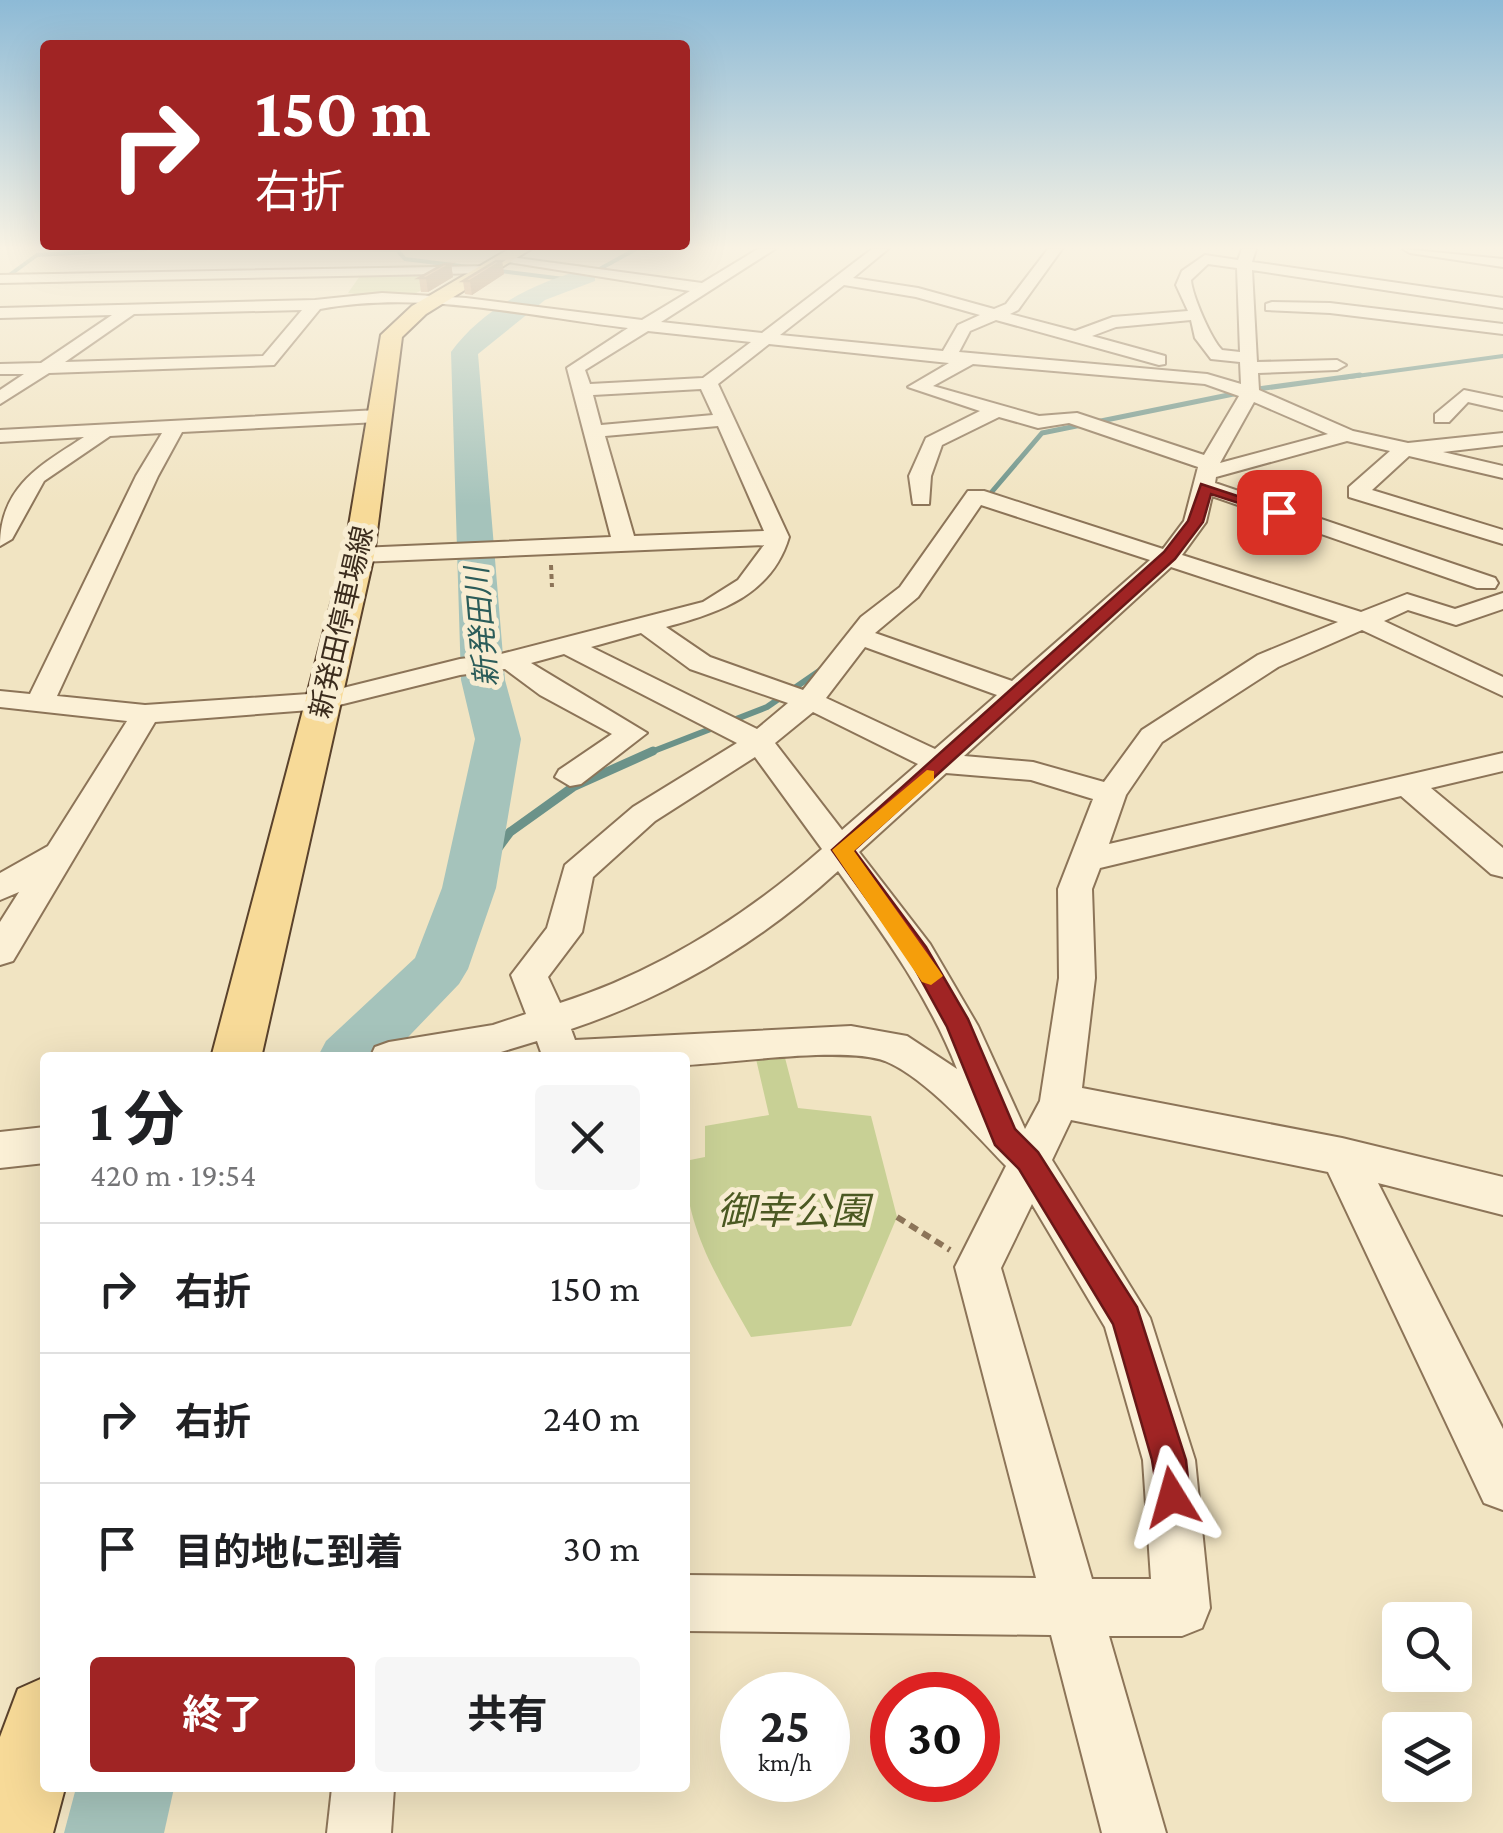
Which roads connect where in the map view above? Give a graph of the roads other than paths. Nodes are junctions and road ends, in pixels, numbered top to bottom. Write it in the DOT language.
graph roads {
  1 [pos="94,335"];
  2 [pos="290,335"];
  3 [pos="393,335"];
  4 [pos="630,335"];
  5 [pos="728,335"];
  6 [pos="767,335"];
  7 [pos="960,335"];
  8 [pos="1071,335"];
  9 [pos="1080,335"];
  10 [pos="1207,335"];
  11 [pos="1228,335"];
  12 [pos="1076,336"];
  13 [pos="762,338"];
  14 [pos="947,358"];
  15 [pos="968,360"];
  16 [pos="1015,364"];
  17 [pos="1337,364"];
  18 [pos="44,368"];
  19 [pos="0,369"];
  20 [pos="1250,373"];
  21 [pos="1207,379"];
  22 [pos="708,382"];
  23 [pos="582,390"];
  24 [pos="0,398"];
  25 [pos="1503,404"];
  26 [pos="998,410"];
  27 [pos="378,416"];
  28 [pos="1442,418"];
  29 [pos="724,420"];
  30 [pos="175,428"];
  31 [pos="595,430"];
  32 [pos="102,434"];
  33 [pos="1347,435"];
  34 [pos="3,438"];
  35 [pos="1503,438"];
  36 [pos="1404,450"];
  37 [pos="1503,472"];
  38 [pos="1208,475"];
  39 [pos="921,499"];
  40 [pos="1503,537"];
  41 [pos="778,538"];
  42 [pos="0,539"];
  43 [pos="624,541"];
  44 [pos="359,556"];
  45 [pos="1170,556"];
  46 [pos="1495,591"];
  47 [pos="1366,622"];
  48 [pos="648,626"];
  49 [pos="860,636"];
  50 [pos="569,646"];
  51 [pos="506,661"];
  52 [pos="1503,688"];
  53 [pos="1018,693"];
  54 [pos="0,699"];
  55 [pos="810,700"];
  56 [pos="324,701"];
  57 [pos="40,703"];
  58 [pos="144,714"];
  59 [pos="758,742"];
  60 [pos="942,762"];
  61 [pos="1503,762"];
  62 [pos="570,777"];
  63 [pos="1408,785"];
  64 [pos="1111,794"];
  65 [pos="842,850"];
  66 [pos="58,854"];
  67 [pos="1086,860"];
  68 [pos="1503,866"];
  69 [pos="0,888"];
  70 [pos="0,952"];
  71 [pos="558,1046"];
  72 [pos="237,1052"];
  73 [pos="424,1052"];
  74 [pos="1060,1101"];
  75 [pos="40,1146"];
  76 [pos="1016,1148"];
  77 [pos="0,1150"];
  78 [pos="1342,1156"];
  79 [pos="1503,1196"];
  80 [pos="1503,1484"];
  81 [pos="690,1603"];
  82 [pos="1072,1604"];
  83 [pos="363,1792"];
  84 [pos="359,1833"];
  85 [pos="1134,1833"];
  1 -- 18 [label="street"];
  2 -- 18 [label="street"];
  3 -- 27 [label="main road, 新発田停車場線"];
  4 -- 23 [label="street"];
  5 -- 13 [label="street"];
  6 -- 13 [label="street"];
  7 -- 14 [label="street"];
  8 -- 12 [label="street"];
  9 -- 12 [label="street"];
  10 -- 20 [label="street"];
  11 -- 20 [label="street"];
  12 -- 16 [label="street"];
  12 -- 21 [label="street"];
  13 -- 14 [label="street"];
  13 -- 22 [label="street"];
  14 -- 15 [label="street"];
  15 -- 16 [label="street"];
  15 -- 26 [label="street"];
  16 -- 21 [label="street"];
  17 -- 20 [label="street"];
  18 -- 19 [label="street"];
  18 -- 24 [label="street"];
  20 -- 21 [label="street"];
  20 -- 33 [label="street"];
  20 -- 38 [label="street"];
  22 -- 23 [label="street"];
  22 -- 29 [label="street"];
  23 -- 31 [label="street"];
  25 -- 28 [label="street"];
  26 -- 38 [label="street"];
  26 -- 39 [label="street"];
  27 -- 30 [label="street"];
  27 -- 44 [label="main road, 新発田停車場線"];
  29 -- 31 [label="street"];
  29 -- 41 [label="street"];
  30 -- 32 [label="street"];
  30 -- 57 [label="street"];
  31 -- 43 [label="street"];
  32 -- 34 [label="street"];
  32 -- 42 [label="street"];
  33 -- 36 [label="street"];
  33 -- 38 [label="street"];
  35 -- 36 [label="street"];
  36 -- 37 [label="street"];
  36 -- 40 [label="street"];
  38 -- 45 [label="street"];
  38 -- 46 [label="street"];
  41 -- 43 [label="street"];
  41 -- 48 [label="street"];
  43 -- 44 [label="street"];
  44 -- 56 [label="main road, 新発田停車場線"];
  45 -- 47 [label="street"];
  45 -- 49 [label="street"];
  45 -- 53 [label="street"];
  46 -- 47 [label="street"];
  47 -- 52 [label="street"];
  47 -- 64 [label="street"];
  48 -- 50 [label="street"];
  48 -- 55 [label="street"];
  49 -- 53 [label="street"];
  49 -- 55 [label="street"];
  50 -- 51 [label="street"];
  50 -- 59 [label="street"];
  51 -- 56 [label="street"];
  51 -- 62 [label="street"];
  53 -- 60 [label="street"];
  54 -- 57 [label="street"];
  55 -- 59 [label="street"];
  55 -- 60 [label="street"];
  56 -- 58 [label="street"];
  56 -- 72 [label="main road, 新発田停車場線"];
  57 -- 58 [label="street"];
  58 -- 66 [label="street"];
  59 -- 65 [label="street"];
  59 -- 71 [label="street"];
  60 -- 64 [label="street"];
  60 -- 65 [label="street"];
  61 -- 63 [label="street"];
  63 -- 67 [label="street"];
  63 -- 68 [label="street"];
  64 -- 67 [label="street"];
  65 -- 71 [label="street"];
  65 -- 76 [label="street"];
  66 -- 69 [label="street"];
  66 -- 70 [label="street"];
  67 -- 74 [label="street"];
  71 -- 73 [label="street"];
  71 -- 76 [label="street"];
  74 -- 76 [label="street"];
  74 -- 78 [label="street"];
  75 -- 77 [label="street"];
  76 -- 82 [label="street"];
  76 -- 82 [label="street"];
  78 -- 79 [label="street"];
  78 -- 80 [label="street"];
  81 -- 82 [label="street"];
  82 -- 85 [label="street"];
  83 -- 84 [label="street"];
}
